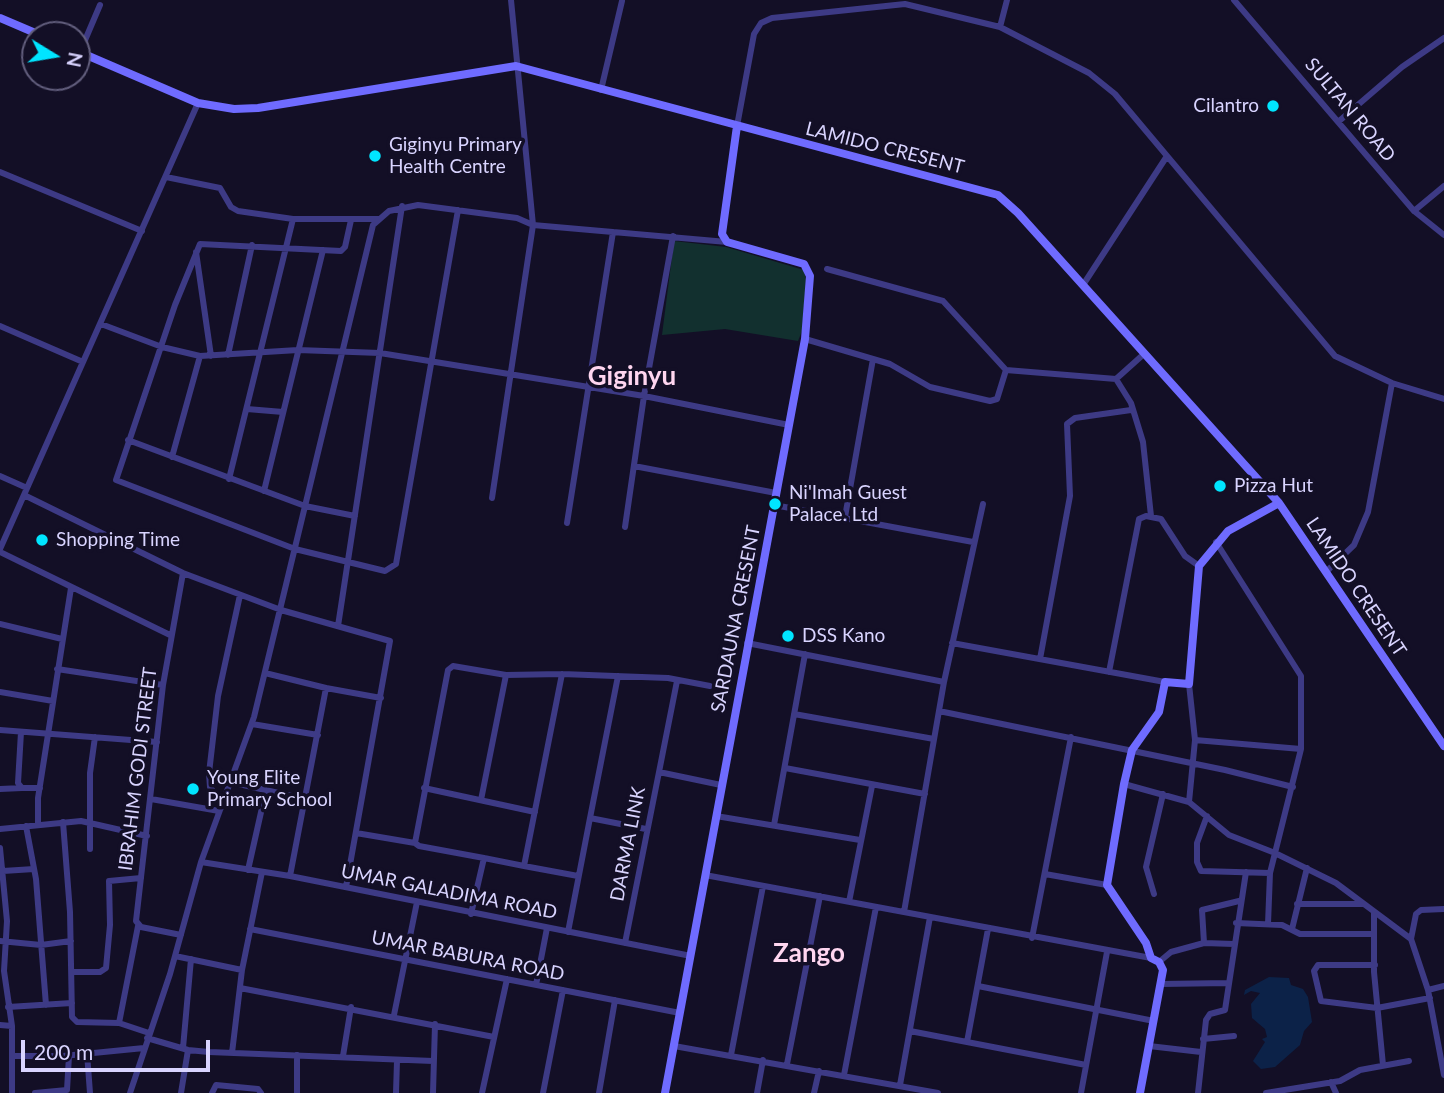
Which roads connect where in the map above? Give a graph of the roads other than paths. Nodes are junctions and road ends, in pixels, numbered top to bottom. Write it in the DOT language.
graph roads {
  1 [pos="511,0"];
  2 [pos="1007,0"];
  3 [pos="1234,0"];
  4 [pos="622,1"];
  5 [pos="100,5"];
  6 [pos="0,18"];
  7 [pos="91,25"];
  8 [pos="21,27"];
  9 [pos="1000,27"];
  10 [pos="1444,38"];
  11 [pos="91,56"];
  12 [pos="516,66"];
  13 [pos="601,90"];
  14 [pos="198,103"];
  15 [pos="1338,122"];
  16 [pos="737,127"];
  17 [pos="1167,156"];
  18 [pos="0,172"];
  19 [pos="166,177"];
  20 [pos="1444,186"];
  21 [pos="402,206"];
  22 [pos="458,210"];
  23 [pos="1414,211"];
  24 [pos="293,219"];
  25 [pos="378,219"];
  26 [pos="351,220"];
  27 [pos="533,225"];
  28 [pos="142,231"];
  29 [pos="613,232"];
  30 [pos="1444,235"];
  31 [pos="673,236"];
  32 [pos="727,242"];
  33 [pos="252,245"];
  34 [pos="287,247"];
  35 [pos="196,250"];
  36 [pos="323,250"];
  37 [pos="827,269"];
  38 [pos="1083,285"];
  39 [pos="101,324"];
  40 [pos="0,326"];
  41 [pos="805,339"];
  42 [pos="162,347"];
  43 [pos="298,350"];
  44 [pos="341,350"];
  45 [pos="262,353"];
  46 [pos="380,353"];
  47 [pos="1145,353"];
  48 [pos="228,355"];
  49 [pos="200,356"];
  50 [pos="211,356"];
  51 [pos="873,359"];
  52 [pos="83,362"];
  53 [pos="432,363"];
  54 [pos="1006,370"];
  55 [pos="511,373"];
  56 [pos="1116,379"];
  57 [pos="1392,383"];
  58 [pos="587,386"];
  59 [pos="644,397"];
  60 [pos="1444,399"];
  61 [pos="247,409"];
  62 [pos="1131,410"];
  63 [pos="283,412"];
  64 [pos="789,425"];
  65 [pos="128,440"];
  66 [pos="172,457"];
  67 [pos="634,466"];
  68 [pos="0,476"];
  69 [pos="229,479"];
  70 [pos="26,491"];
  71 [pos="264,491"];
  72 [pos="776,493"];
  73 [pos="492,498"];
  74 [pos="1279,503"];
  75 [pos="983,504"];
  76 [pos="774,505"];
  77 [pos="304,506"];
  78 [pos="355,516"];
  79 [pos="1151,516"];
  80 [pos="845,517"];
  81 [pos="567,523"];
  82 [pos="625,527"];
  83 [pos="973,542"];
  84 [pos="1216,542"];
  85 [pos="295,549"];
  86 [pos="0,551"];
  87 [pos="349,564"];
  88 [pos="1199,566"];
  89 [pos="1328,570"];
  90 [pos="183,573"];
  91 [pos="71,588"];
  92 [pos="240,595"];
  93 [pos="281,610"];
  94 [pos="0,624"];
  95 [pos="338,626"];
  96 [pos="170,635"];
  97 [pos="62,639"];
  98 [pos="747,643"];
  99 [pos="952,643"];
  100 [pos="805,654"];
  101 [pos="1040,659"];
  102 [pos="57,669"];
  103 [pos="265,673"];
  104 [pos="1109,673"];
  105 [pos="562,674"];
  106 [pos="506,675"];
  107 [pos="618,676"];
  108 [pos="677,681"];
  109 [pos="944,682"];
  110 [pos="1165,682"];
  111 [pos="1189,684"];
  112 [pos="163,685"];
  113 [pos="710,686"];
  114 [pos="326,688"];
  115 [pos="0,692"];
  116 [pos="381,698"];
  117 [pos="53,701"];
  118 [pos="939,711"];
  119 [pos="794,714"];
  120 [pos="252,724"];
  121 [pos="0,730"];
  122 [pos="21,732"];
  123 [pos="49,733"];
  124 [pos="318,735"];
  125 [pos="95,737"];
  126 [pos="1072,737"];
  127 [pos="934,739"];
  128 [pos="1195,740"];
  129 [pos="157,742"];
  130 [pos="1444,746"];
  131 [pos="1132,750"];
  132 [pos="1301,750"];
  133 [pos="1192,764"];
  134 [pos="785,768"];
  135 [pos="659,772"];
  136 [pos="230,782"];
  137 [pos="1124,784"];
  138 [pos="721,785"];
  139 [pos="872,786"];
  140 [pos="1293,787"];
  141 [pos="22,788"];
  142 [pos="40,788"];
  143 [pos="424,788"];
  144 [pos="0,789"];
  145 [pos="266,790"];
  146 [pos="925,794"];
  147 [pos="1163,794"];
  148 [pos="151,799"];
  149 [pos="305,799"];
  150 [pos="481,800"];
  151 [pos="1189,802"];
  152 [pos="220,807"];
  153 [pos="535,812"];
  154 [pos="716,816"];
  155 [pos="1207,816"];
  156 [pos="590,818"];
  157 [pos="63,822"];
  158 [pos="88,822"];
  159 [pos="38,824"];
  160 [pos="774,825"];
  161 [pos="26,826"];
  162 [pos="0,829"];
  163 [pos="646,830"];
  164 [pos="356,833"];
  165 [pos="147,836"];
  166 [pos="860,840"];
  167 [pos="415,843"];
  168 [pos="0,848"];
  169 [pos="90,849"];
  170 [pos="1275,853"];
  171 [pos="484,858"];
  172 [pos="201,862"];
  173 [pos="524,866"];
  174 [pos="1307,868"];
  175 [pos="34,869"];
  176 [pos="248,870"];
  177 [pos="3,871"];
  178 [pos="261,872"];
  179 [pos="1245,873"];
  180 [pos="1269,873"];
  181 [pos="1045,874"];
  182 [pos="705,875"];
  183 [pos="290,876"];
  184 [pos="578,876"];
  185 [pos="141,878"];
  186 [pos="1107,885"];
  187 [pos="763,886"];
  188 [pos="346,887"];
  189 [pos="1154,894"];
  190 [pos="820,896"];
  191 [pos="1239,901"];
  192 [pos="417,902"];
  193 [pos="849,902"];
  194 [pos="1297,904"];
  195 [pos="1362,904"];
  196 [pos="876,907"];
  197 [pos="1444,909"];
  198 [pos="904,912"];
  199 [pos="1374,912"];
  200 [pos="471,914"];
  201 [pos="930,917"];
  202 [pos="1236,923"];
  203 [pos="1268,924"];
  204 [pos="138,926"];
  205 [pos="548,928"];
  206 [pos="250,929"];
  207 [pos="988,929"];
  208 [pos="1292,929"];
  209 [pos="568,932"];
  210 [pos="1374,934"];
  211 [pos="181,935"];
  212 [pos="1032,938"];
  213 [pos="1411,939"];
  214 [pos="71,941"];
  215 [pos="3,942"];
  216 [pos="625,943"];
  217 [pos="1204,943"];
  218 [pos="1234,944"];
  219 [pos="41,945"];
  220 [pos="1107,952"];
  221 [pos="175,956"];
  222 [pos="691,956"];
  223 [pos="191,959"];
  224 [pos="405,960"];
  225 [pos="1155,960"];
  226 [pos="1375,965"];
  227 [pos="242,970"];
  228 [pos="72,972"];
  229 [pos="507,979"];
  230 [pos="1229,983"];
  231 [pos="1161,984"];
  232 [pos="536,985"];
  233 [pos="978,986"];
  234 [pos="1444,986"];
  235 [pos="240,988"];
  236 [pos="563,990"];
  237 [pos="1429,990"];
  238 [pos="1430,998"];
  239 [pos="615,1000"];
  240 [pos="72,1003"];
  241 [pos="47,1005"];
  242 [pos="8,1007"];
  243 [pos="351,1007"];
  244 [pos="1377,1008"];
  245 [pos="1096,1009"];
  246 [pos="680,1013"];
  247 [pos="394,1015"];
  248 [pos="1154,1021"];
  249 [pos="120,1023"];
  250 [pos="435,1024"];
  251 [pos="0,1025"];
  252 [pos="12,1026"];
  253 [pos="910,1031"];
  254 [pos="148,1035"];
  255 [pos="1234,1035"];
  256 [pos="1441,1036"];
  257 [pos="494,1037"];
  258 [pos="1203,1040"];
  259 [pos="967,1042"];
  260 [pos="674,1046"];
  261 [pos="1149,1046"];
  262 [pos="144,1048"];
  263 [pos="186,1049"];
  264 [pos="1201,1052"];
  265 [pos="88,1053"];
  266 [pos="232,1053"];
  267 [pos="69,1055"];
  268 [pos="297,1055"];
  269 [pos="731,1055"];
  270 [pos="12,1056"];
  271 [pos="342,1056"];
  272 [pos="763,1060"];
  273 [pos="397,1061"];
  274 [pos="433,1061"];
  275 [pos="1409,1061"];
  276 [pos="787,1064"];
  277 [pos="1086,1065"];
  278 [pos="1383,1065"];
  279 [pos="819,1070"];
  280 [pos="844,1075"];
  281 [pos="1444,1075"];
  282 [pos="1331,1083"];
  283 [pos="900,1085"];
  284 [pos="1298,1090"];
  285 [pos="65,1092"];
  286 [pos="12,1093"];
  287 [pos="35,1093"];
  288 [pos="90,1093"];
  289 [pos="130,1093"];
  290 [pos="181,1093"];
  291 [pos="212,1093"];
  292 [pos="261,1093"];
  293 [pos="297,1093"];
  294 [pos="396,1093"];
  295 [pos="433,1093"];
  296 [pos="482,1093"];
  297 [pos="543,1093"];
  298 [pos="599,1093"];
  299 [pos="665,1093"];
  300 [pos="757,1093"];
  301 [pos="814,1093"];
  302 [pos="938,1093"];
  303 [pos="1081,1093"];
  304 [pos="1139,1093"];
  305 [pos="1198,1093"];
  306 [pos="1266,1093"];
  307 [pos="1336,1093"];
  1 -- 12 [label="street"];
  2 -- 9 [label="street"];
  3 -- 15 [label="street, SULTAN ROAD"];
  4 -- 13 [label="street"];
  5 -- 7 [label="street"];
  6 -- 8 [label="street"];
  9 -- 16 [label="street"];
  9 -- 17 [label="street"];
  10 -- 15 [label="street"];
  11 -- 14 [label="street, LAMIDO CRESENT"];
  12 -- 13 [label="street, LAMIDO CRESENT"];
  12 -- 14 [label="street, LAMIDO CRESENT"];
  12 -- 27 [label="street"];
  13 -- 16 [label="street, LAMIDO CRESENT"];
  14 -- 19 [label="street"];
  15 -- 23 [label="street, SULTAN ROAD"];
  16 -- 32 [label="street"];
  16 -- 38 [label="street, LAMIDO CRESENT"];
  17 -- 38 [label="street"];
  17 -- 57 [label="street"];
  18 -- 28 [label="street"];
  19 -- 24 [label="street"];
  19 -- 28 [label="street"];
  20 -- 23 [label="street"];
  21 -- 22 [label="street"];
  21 -- 25 [label="street"];
  21 -- 46 [label="street"];
  22 -- 27 [label="street"];
  22 -- 53 [label="street"];
  23 -- 30 [label="street, SULTAN ROAD"];
  24 -- 26 [label="street"];
  24 -- 34 [label="street"];
  25 -- 26 [label="street"];
  25 -- 44 [label="street"];
  26 -- 36 [label="street"];
  27 -- 29 [label="street"];
  27 -- 55 [label="street"];
  28 -- 39 [label="street"];
  29 -- 31 [label="street"];
  29 -- 58 [label="street"];
  31 -- 32 [label="street"];
  31 -- 59 [label="street"];
  32 -- 41 [label="street, SARDAUNA CRESENT"];
  33 -- 34 [label="street"];
  33 -- 35 [label="street"];
  33 -- 48 [label="street"];
  34 -- 36 [label="street"];
  34 -- 45 [label="street"];
  35 -- 42 [label="street"];
  35 -- 50 [label="street"];
  36 -- 43 [label="street"];
  37 -- 54 [label="street"];
  38 -- 47 [label="street, LAMIDO CRESENT"];
  39 -- 42 [label="street"];
  39 -- 52 [label="street"];
  40 -- 52 [label="street"];
  41 -- 51 [label="street"];
  41 -- 64 [label="street, SARDAUNA CRESENT"];
  42 -- 49 [label="street"];
  42 -- 65 [label="street"];
  43 -- 44 [label="street"];
  43 -- 45 [label="street"];
  43 -- 63 [label="street"];
  44 -- 46 [label="street"];
  44 -- 77 [label="street"];
  45 -- 48 [label="street"];
  45 -- 61 [label="street"];
  46 -- 53 [label="street"];
  46 -- 78 [label="street"];
  47 -- 56 [label="street"];
  47 -- 74 [label="street, LAMIDO CRESENT"];
  48 -- 50 [label="street"];
  49 -- 50 [label="street"];
  49 -- 66 [label="street"];
  51 -- 54 [label="street"];
  51 -- 80 [label="street"];
  52 -- 70 [label="street"];
  53 -- 55 [label="street"];
  53 -- 87 [label="street"];
  54 -- 56 [label="street"];
  55 -- 58 [label="street"];
  55 -- 73 [label="street"];
  56 -- 62 [label="street"];
  57 -- 60 [label="street"];
  57 -- 89 [label="street"];
  58 -- 59 [label="street"];
  58 -- 81 [label="street"];
  59 -- 64 [label="street"];
  59 -- 67 [label="street"];
  61 -- 63 [label="street"];
  61 -- 69 [label="street"];
  62 -- 79 [label="street"];
  62 -- 101 [label="street"];
  63 -- 71 [label="street"];
  64 -- 72 [label="street, SARDAUNA CRESENT"];
  65 -- 66 [label="street"];
  65 -- 85 [label="street"];
  66 -- 69 [label="street"];
  67 -- 72 [label="street"];
  67 -- 82 [label="street"];
  68 -- 70 [label="street"];
  69 -- 71 [label="street"];
  70 -- 86 [label="street"];
  70 -- 90 [label="street"];
  71 -- 77 [label="street"];
  72 -- 76 [label="street, SARDAUNA CRESENT"];
  74 -- 84 [label="street"];
  74 -- 89 [label="street, LAMIDO CRESENT"];
  75 -- 83 [label="street"];
  76 -- 80 [label="street"];
  76 -- 98 [label="street, SARDAUNA CRESENT"];
  77 -- 78 [label="street"];
  77 -- 85 [label="street"];
  78 -- 87 [label="street"];
  79 -- 88 [label="street"];
  79 -- 104 [label="street"];
  80 -- 83 [label="street"];
  83 -- 99 [label="street"];
  84 -- 88 [label="street"];
  84 -- 132 [label="street"];
  85 -- 87 [label="street"];
  85 -- 93 [label="street"];
  86 -- 91 [label="street"];
  87 -- 95 [label="street"];
  88 -- 111 [label="street"];
  89 -- 130 [label="street, LAMIDO CRESENT"];
  90 -- 92 [label="street"];
  90 -- 96 [label="street, IBRAHIM GODI STREET"];
  91 -- 96 [label="street"];
  91 -- 97 [label="street"];
  92 -- 93 [label="street"];
  92 -- 152 [label="street"];
  93 -- 95 [label="street"];
  93 -- 103 [label="street"];
  94 -- 97 [label="street"];
  95 -- 116 [label="street"];
  96 -- 112 [label="street, IBRAHIM GODI STREET"];
  97 -- 102 [label="street"];
  98 -- 100 [label="street"];
  98 -- 138 [label="street, SARDAUNA CRESENT"];
  99 -- 101 [label="street"];
  99 -- 109 [label="street"];
  100 -- 109 [label="street"];
  100 -- 119 [label="street"];
  101 -- 104 [label="street"];
  102 -- 112 [label="street"];
  102 -- 117 [label="street"];
  103 -- 114 [label="street"];
  103 -- 120 [label="street"];
  104 -- 110 [label="street"];
  105 -- 106 [label="street"];
  105 -- 107 [label="street"];
  105 -- 153 [label="street"];
  106 -- 143 [label="street"];
  106 -- 150 [label="street"];
  107 -- 108 [label="street"];
  107 -- 156 [label="street"];
  108 -- 113 [label="street"];
  108 -- 135 [label="street"];
  109 -- 118 [label="street"];
  110 -- 111 [label="street"];
  110 -- 131 [label="street"];
  111 -- 128 [label="street"];
  112 -- 129 [label="street, IBRAHIM GODI STREET"];
  114 -- 116 [label="street"];
  114 -- 124 [label="street"];
  115 -- 117 [label="street"];
  116 -- 164 [label="street"];
  117 -- 123 [label="street"];
  118 -- 126 [label="street"];
  118 -- 127 [label="street"];
  119 -- 127 [label="street"];
  119 -- 134 [label="street"];
  120 -- 124 [label="street"];
  120 -- 136 [label="street"];
  121 -- 122 [label="street"];
  122 -- 123 [label="street"];
  122 -- 141 [label="street"];
  123 -- 125 [label="street"];
  123 -- 142 [label="street"];
  124 -- 149 [label="street"];
  125 -- 129 [label="street"];
  125 -- 158 [label="street"];
  126 -- 131 [label="street"];
  126 -- 181 [label="street"];
  127 -- 146 [label="street"];
  128 -- 132 [label="street"];
  128 -- 133 [label="street"];
  129 -- 148 [label="street, IBRAHIM GODI STREET"];
  131 -- 133 [label="street"];
  131 -- 137 [label="street"];
  132 -- 140 [label="street"];
  133 -- 140 [label="street"];
  133 -- 151 [label="street"];
  134 -- 139 [label="street"];
  134 -- 160 [label="street"];
  135 -- 138 [label="street, DARMA LINK"];
  135 -- 163 [label="street, DARMA LINK"];
  136 -- 145 [label="street"];
  136 -- 152 [label="street"];
  137 -- 147 [label="street"];
  137 -- 186 [label="street"];
  138 -- 154 [label="street, SARDAUNA CRESENT"];
  139 -- 146 [label="street"];
  139 -- 166 [label="street"];
  140 -- 170 [label="street"];
  141 -- 142 [label="street"];
  141 -- 144 [label="street"];
  142 -- 159 [label="street"];
  143 -- 150 [label="street"];
  143 -- 167 [label="street"];
  145 -- 149 [label="street"];
  145 -- 176 [label="street"];
  146 -- 198 [label="street"];
  147 -- 151 [label="street"];
  147 -- 189 [label="street"];
  148 -- 152 [label="street"];
  148 -- 165 [label="street, IBRAHIM GODI STREET"];
  149 -- 183 [label="street"];
  150 -- 153 [label="street"];
  151 -- 155 [label="street"];
  152 -- 172 [label="street"];
  153 -- 173 [label="street"];
  154 -- 160 [label="street"];
  154 -- 182 [label="street, SARDAUNA CRESENT"];
  155 -- 170 [label="street"];
  155 -- 179 [label="street"];
  156 -- 163 [label="street"];
  156 -- 184 [label="street"];
  157 -- 158 [label="street"];
  157 -- 159 [label="street"];
  157 -- 214 [label="street"];
  158 -- 165 [label="street"];
  158 -- 169 [label="street"];
  159 -- 161 [label="street"];
  160 -- 166 [label="street"];
  161 -- 162 [label="street"];
  161 -- 175 [label="street"];
  163 -- 216 [label="street, DARMA LINK"];
  164 -- 167 [label="street"];
  164 -- 188 [label="street"];
  165 -- 185 [label="street, IBRAHIM GODI STREET"];
  166 -- 193 [label="street"];
  167 -- 171 [label="street"];
  168 -- 177 [label="street"];
  170 -- 174 [label="street"];
  170 -- 180 [label="street"];
  171 -- 173 [label="street"];
  171 -- 200 [label="street"];
  172 -- 176 [label="street, UMAR GALADIMA ROAD"];
  172 -- 211 [label="street"];
  173 -- 184 [label="street"];
  174 -- 194 [label="street"];
  174 -- 195 [label="street"];
  175 -- 177 [label="street"];
  175 -- 219 [label="street"];
  176 -- 178 [label="street, UMAR GALADIMA ROAD"];
  177 -- 215 [label="street"];
  178 -- 183 [label="street, UMAR GALADIMA ROAD"];
  178 -- 206 [label="street"];
  179 -- 180 [label="street"];
  179 -- 191 [label="street"];
  180 -- 203 [label="street"];
  181 -- 186 [label="street"];
  181 -- 212 [label="street"];
  182 -- 187 [label="street"];
  182 -- 222 [label="street, SARDAUNA CRESENT"];
  183 -- 188 [label="street, UMAR GALADIMA ROAD"];
  184 -- 209 [label="street"];
  185 -- 204 [label="street, IBRAHIM GODI STREET"];
  185 -- 228 [label="street"];
  186 -- 225 [label="street"];
  187 -- 190 [label="street"];
  187 -- 269 [label="street"];
  188 -- 192 [label="street, UMAR GALADIMA ROAD"];
  190 -- 193 [label="street"];
  190 -- 276 [label="street"];
  191 -- 202 [label="street"];
  191 -- 217 [label="street"];
  192 -- 200 [label="street, UMAR GALADIMA ROAD"];
  192 -- 224 [label="street"];
  193 -- 196 [label="street"];
  194 -- 195 [label="street"];
  194 -- 208 [label="street"];
  195 -- 199 [label="street"];
  196 -- 198 [label="street"];
  196 -- 280 [label="street"];
  197 -- 213 [label="street"];
  198 -- 201 [label="street"];
  199 -- 210 [label="street"];
  199 -- 213 [label="street"];
  200 -- 205 [label="street, UMAR GALADIMA ROAD"];
  201 -- 207 [label="street"];
  201 -- 253 [label="street"];
  202 -- 203 [label="street"];
  202 -- 218 [label="street"];
  203 -- 208 [label="street"];
  204 -- 211 [label="street"];
  204 -- 249 [label="street, IBRAHIM GODI STREET"];
  205 -- 209 [label="street, UMAR GALADIMA ROAD"];
  205 -- 232 [label="street"];
  206 -- 224 [label="street, UMAR BABURA ROAD"];
  206 -- 227 [label="street"];
  207 -- 212 [label="street"];
  207 -- 233 [label="street"];
  208 -- 210 [label="street"];
  209 -- 216 [label="street, UMAR GALADIMA ROAD"];
  210 -- 226 [label="street"];
  211 -- 221 [label="street"];
  212 -- 220 [label="street"];
  213 -- 237 [label="street"];
  214 -- 219 [label="street"];
  214 -- 228 [label="street"];
  215 -- 219 [label="street"];
  215 -- 242 [label="street"];
  216 -- 222 [label="street, UMAR GALADIMA ROAD"];
  217 -- 218 [label="street"];
  217 -- 225 [label="street"];
  218 -- 230 [label="street"];
  219 -- 241 [label="street"];
  220 -- 225 [label="street"];
  220 -- 245 [label="street"];
  221 -- 223 [label="street"];
  221 -- 254 [label="street"];
  222 -- 246 [label="street, SARDAUNA CRESENT"];
  223 -- 227 [label="street"];
  223 -- 263 [label="street"];
  224 -- 229 [label="street, UMAR BABURA ROAD"];
  224 -- 247 [label="street"];
  225 -- 231 [label="street"];
  226 -- 244 [label="street"];
  226 -- 244 [label="street"];
  227 -- 235 [label="street"];
  228 -- 240 [label="street"];
  229 -- 232 [label="street, UMAR BABURA ROAD"];
  229 -- 257 [label="street"];
  230 -- 231 [label="street"];
  230 -- 258 [label="street"];
  231 -- 248 [label="street"];
  232 -- 236 [label="street, UMAR BABURA ROAD"];
  233 -- 245 [label="street"];
  233 -- 259 [label="street"];
  234 -- 237 [label="street"];
  235 -- 243 [label="street"];
  235 -- 266 [label="street"];
  236 -- 239 [label="street, UMAR BABURA ROAD"];
  236 -- 297 [label="street"];
  237 -- 238 [label="street"];
  238 -- 244 [label="street"];
  238 -- 256 [label="street"];
  239 -- 246 [label="street, UMAR BABURA ROAD"];
  239 -- 298 [label="street"];
  240 -- 241 [label="street"];
  240 -- 249 [label="street"];
  241 -- 242 [label="street"];
  242 -- 252 [label="street"];
  243 -- 247 [label="street"];
  243 -- 271 [label="street"];
  244 -- 278 [label="street"];
  245 -- 248 [label="street"];
  245 -- 277 [label="street"];
  246 -- 260 [label="street, SARDAUNA CRESENT"];
  247 -- 250 [label="street"];
  248 -- 261 [label="street"];
  249 -- 254 [label="street"];
  250 -- 257 [label="street"];
  250 -- 274 [label="street"];
  251 -- 252 [label="street"];
  252 -- 270 [label="street"];
  253 -- 259 [label="street"];
  253 -- 283 [label="street"];
  254 -- 262 [label="street"];
  254 -- 263 [label="street"];
  255 -- 258 [label="street"];
  256 -- 281 [label="street"];
  257 -- 296 [label="street"];
  258 -- 264 [label="street"];
  259 -- 277 [label="street"];
  260 -- 269 [label="street"];
  260 -- 299 [label="street, SARDAUNA CRESENT"];
  261 -- 264 [label="street"];
  261 -- 304 [label="street"];
  262 -- 265 [label="street"];
  262 -- 289 [label="street"];
  263 -- 266 [label="street"];
  263 -- 290 [label="street"];
  264 -- 305 [label="street"];
  265 -- 267 [label="street"];
  265 -- 288 [label="street"];
  266 -- 268 [label="street"];
  267 -- 270 [label="street"];
  267 -- 285 [label="street"];
  268 -- 271 [label="street"];
  268 -- 293 [label="street"];
  269 -- 272 [label="street"];
  270 -- 286 [label="street"];
  271 -- 273 [label="street"];
  272 -- 276 [label="street"];
  272 -- 300 [label="street"];
  273 -- 274 [label="street"];
  273 -- 294 [label="street"];
  274 -- 295 [label="street"];
  275 -- 278 [label="street"];
  276 -- 279 [label="street"];
  277 -- 303 [label="street"];
  278 -- 282 [label="street"];
  279 -- 280 [label="street"];
  279 -- 301 [label="street"];
  280 -- 283 [label="street"];
  282 -- 284 [label="street"];
  282 -- 307 [label="street"];
  283 -- 302 [label="street"];
  284 -- 306 [label="street"];
  285 -- 287 [label="street"];
  291 -- 292 [label="street"];
}
